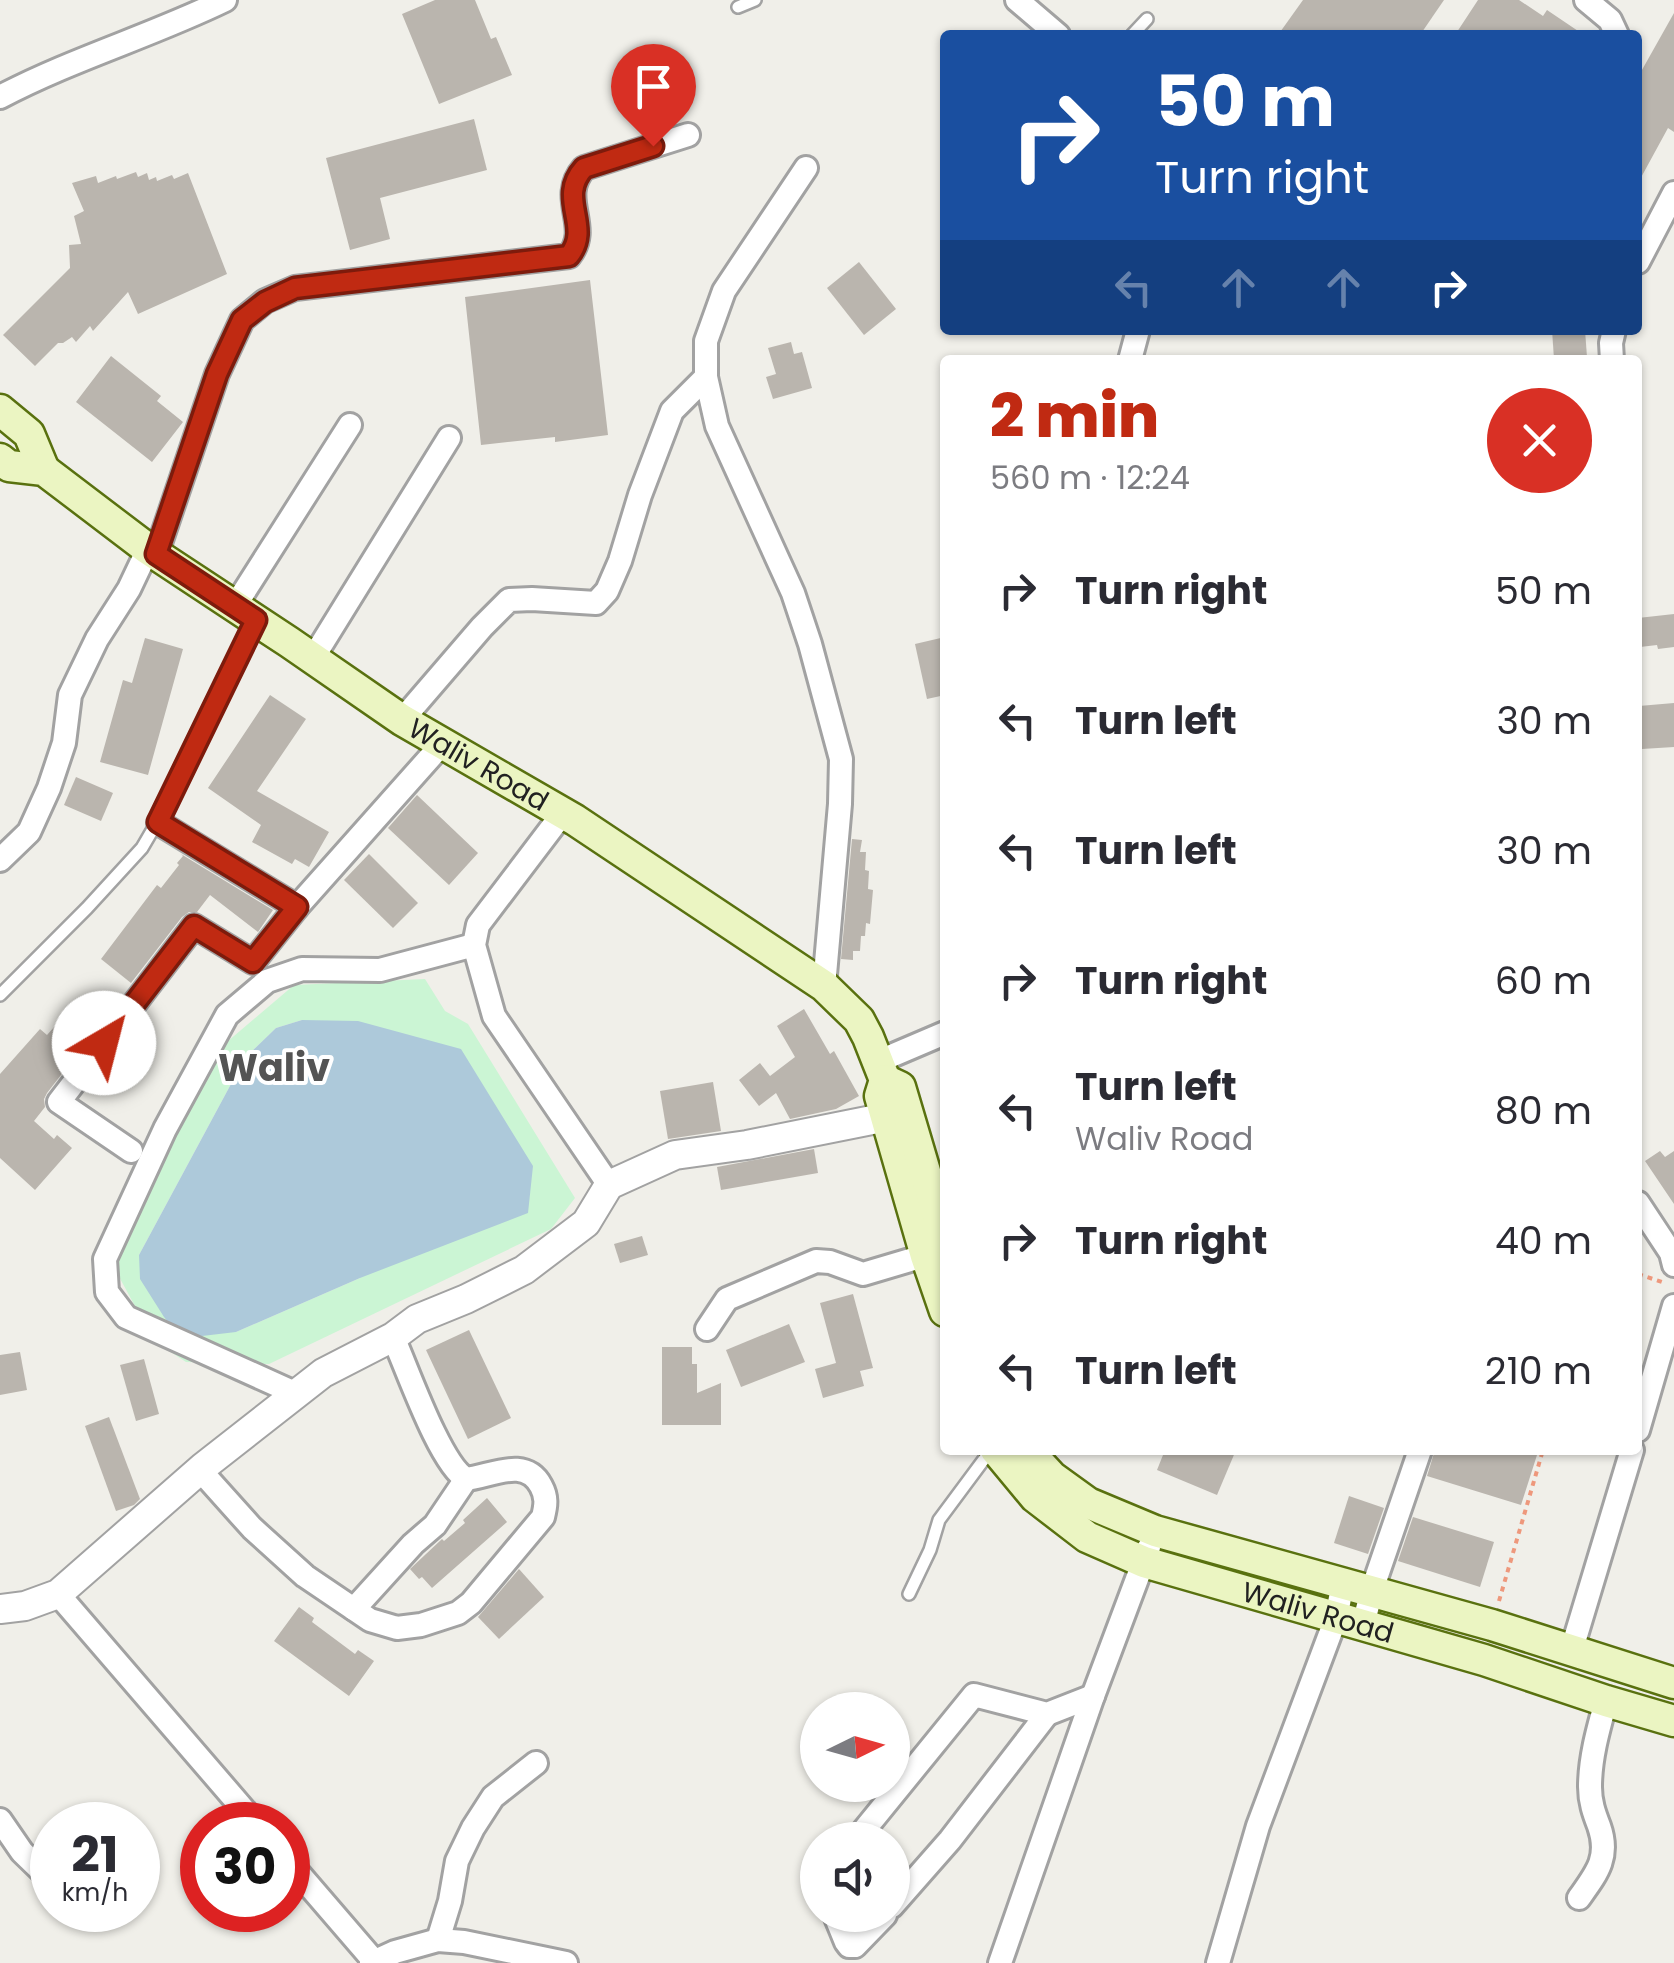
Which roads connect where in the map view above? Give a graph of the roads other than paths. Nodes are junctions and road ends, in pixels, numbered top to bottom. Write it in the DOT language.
graph roads {
  1 [pos="224,0"];
  2 [pos="754,0"];
  3 [pos="1018,0"];
  4 [pos="1586,0"];
  5 [pos="738,6"];
  6 [pos="1148,19"];
  7 [pos="1052,30"];
  8 [pos="1137,30"];
  9 [pos="1615,30"];
  10 [pos="0,97"];
  11 [pos="688,136"];
  12 [pos="806,168"];
  13 [pos="1674,193"];
  14 [pos="1642,254"];
  15 [pos="706,377"];
  16 [pos="0,410"];
  17 [pos="350,425"];
  18 [pos="450,438"];
  19 [pos="0,460"];
  20 [pos="44,470"];
  21 [pos="152,552"];
  22 [pos="246,613"];
  23 [pos="313,658"];
  24 [pos="402,720"];
  25 [pos="442,744"];
  26 [pos="564,813"];
  27 [pos="158,822"];
  28 [pos="0,860"];
  29 [pos="297,907"];
  30 [pos="474,945"];
  31 [pos="824,986"];
  32 [pos="0,995"];
  33 [pos="940,1036"];
  34 [pos="881,1071"];
  35 [pos="898,1115"];
  36 [pos="130,1152"];
  37 [pos="608,1185"];
  38 [pos="1642,1210"];
  39 [pos="939,1248"];
  40 [pos="1674,1265"];
  41 [pos="1674,1306"];
  42 [pos="707,1329"];
  43 [pos="393,1337"];
  44 [pos="296,1394"];
  45 [pos="1642,1416"];
  46 [pos="989,1455"];
  47 [pos="998,1455"];
  48 [pos="1031,1455"];
  49 [pos="1418,1455"];
  50 [pos="1631,1455"];
  51 [pos="200,1470"];
  52 [pos="466,1479"];
  53 [pos="1155,1531"];
  54 [pos="1144,1562"];
  55 [pos="1358,1586"];
  56 [pos="58,1594"];
  57 [pos="909,1594"];
  58 [pos="0,1609"];
  59 [pos="354,1609"];
  60 [pos="1349,1622"];
  61 [pos="1572,1652"];
  62 [pos="1674,1683"];
  63 [pos="1093,1696"];
  64 [pos="1606,1702"];
  65 [pos="1047,1714"];
  66 [pos="1674,1721"];
  67 [pos="536,1763"];
  68 [pos="237,1802"];
  69 [pos="0,1820"];
  70 [pos="871,1822"];
  71 [pos="30,1860"];
  72 [pos="910,1886"];
  73 [pos="310,1887"];
  74 [pos="1580,1898"];
  75 [pos="842,1932"];
  76 [pos="869,1932"];
  77 [pos="438,1940"];
  78 [pos="373,1962"];
  79 [pos="566,1963"];
  80 [pos="1000,1963"];
  81 [pos="1218,1963"];
  1 -- 10 [label="street"];
  2 -- 5 [label="lane"];
  3 -- 7 [label="street"];
  4 -- 9 [label="street"];
  6 -- 8 [label="lane"];
  11 -- 21 [label="street"];
  12 -- 15 [label="street"];
  13 -- 14 [label="street"];
  15 -- 24 [label="street"];
  15 -- 31 [label="street"];
  16 -- 20 [label="main road, Waliv Road"];
  17 -- 22 [label="street"];
  18 -- 23 [label="street"];
  19 -- 20 [label="main road, Waliv Road"];
  20 -- 21 [label="main road, Waliv Road"];
  21 -- 22 [label="main road, Waliv Road"];
  21 -- 28 [label="street"];
  22 -- 23 [label="main road, Waliv Road"];
  22 -- 27 [label="lane"];
  23 -- 24 [label="main road, Waliv Road"];
  24 -- 25 [label="main road, Waliv Road"];
  25 -- 26 [label="main road, Waliv Road"];
  25 -- 29 [label="street"];
  26 -- 30 [label="street"];
  26 -- 31 [label="main road, Waliv Road"];
  27 -- 29 [label="street"];
  27 -- 32 [label="lane"];
  29 -- 36 [label="street"];
  30 -- 37 [label="street"];
  30 -- 44 [label="street"];
  31 -- 34 [label="main road, Waliv Road"];
  33 -- 34 [label="street"];
  34 -- 35 [label="main road, Waliv Road"];
  35 -- 37 [label="street"];
  35 -- 39 [label="main road, Waliv Road"];
  37 -- 43 [label="street"];
  38 -- 40 [label="street"];
  39 -- 42 [label="street"];
  41 -- 45 [label="street"];
  43 -- 44 [label="street"];
  43 -- 52 [label="street"];
  44 -- 51 [label="street"];
  46 -- 57 [label="lane"];
  47 -- 54 [label="main road, Waliv Road"];
  48 -- 53 [label="main road, Waliv Road"];
  49 -- 55 [label="street"];
  50 -- 61 [label="street"];
  51 -- 56 [label="street"];
  51 -- 59 [label="street"];
  52 -- 59 [label="street"];
  52 -- 59 [label="street"];
  53 -- 54 [label="street"];
  53 -- 55 [label="main road, Waliv Road"];
  54 -- 60 [label="main road, Waliv Road"];
  54 -- 63 [label="street"];
  55 -- 60 [label="street"];
  55 -- 61 [label="main road, Waliv Road"];
  56 -- 58 [label="street"];
  56 -- 68 [label="street"];
  60 -- 64 [label="main road, Waliv Road"];
  60 -- 81 [label="street"];
  61 -- 62 [label="main road, Waliv Road"];
  63 -- 65 [label="street"];
  63 -- 80 [label="street"];
  64 -- 66 [label="main road, Waliv Road"];
  64 -- 74 [label="street"];
  65 -- 70 [label="street"];
  65 -- 72 [label="street"];
  67 -- 77 [label="street"];
  69 -- 71 [label="street"];
  73 -- 78 [label="street"];
  75 -- 76 [label="street"];
  77 -- 78 [label="street"];
  77 -- 79 [label="street"];
}
